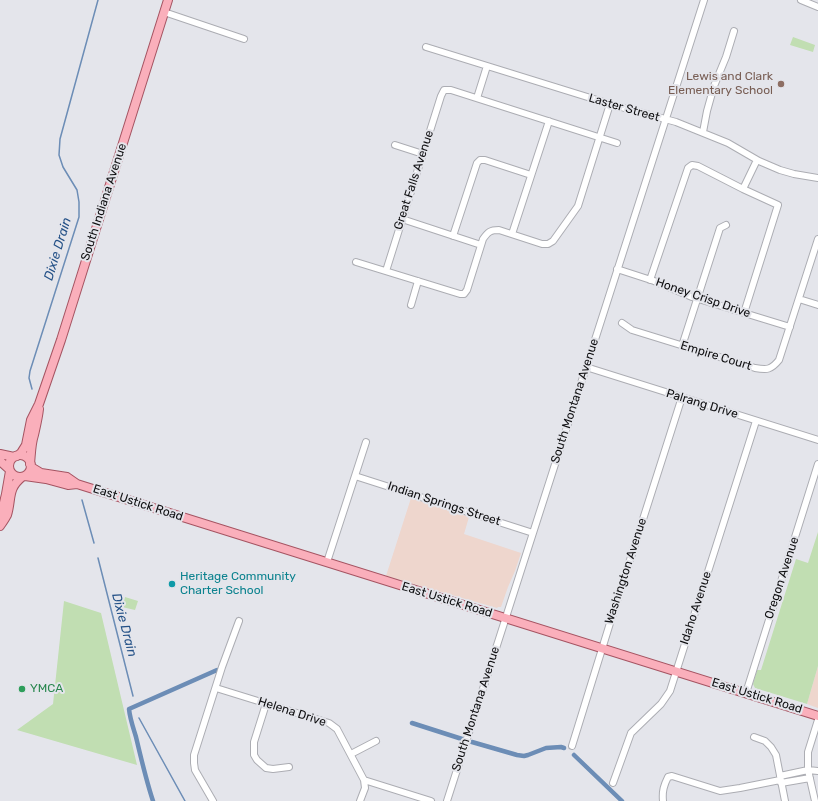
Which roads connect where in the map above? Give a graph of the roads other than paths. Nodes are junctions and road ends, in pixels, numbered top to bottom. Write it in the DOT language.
graph roads {
  1 [pos="168,0"];
  2 [pos="704,0"];
  3 [pos="801,0"];
  4 [pos="818,7"];
  5 [pos="164,12"];
  6 [pos="734,31"];
  7 [pos="244,39"];
  8 [pos="426,47"];
  9 [pos="487,66"];
  10 [pos="477,98"];
  11 [pos="610,104"];
  12 [pos="665,119"];
  13 [pos="548,121"];
  14 [pos="703,132"];
  15 [pos="600,137"];
  16 [pos="617,143"];
  17 [pos="395,145"];
  18 [pos="423,154"];
  19 [pos="757,160"];
  20 [pos="531,175"];
  21 [pos="818,178"];
  22 [pos="743,189"];
  23 [pos="402,219"];
  24 [pos="726,225"];
  25 [pos="512,234"];
  26 [pos="453,236"];
  27 [pos="818,239"];
  28 [pos="481,245"];
  29 [pos="356,262"];
  30 [pos="617,269"];
  31 [pos="386,271"];
  32 [pos="650,280"];
  33 [pos="418,281"];
  34 [pos="697,298"];
  35 [pos="799,299"];
  36 [pos="411,305"];
  37 [pos="818,305"];
  38 [pos="744,313"];
  39 [pos="622,323"];
  40 [pos="790,327"];
  41 [pos="682,346"];
  42 [pos="586,367"];
  43 [pos="682,397"];
  44 [pos="39,404"];
  45 [pos="756,421"];
  46 [pos="818,440"];
  47 [pos="366,442"];
  48 [pos="0,454"];
  49 [pos="16,456"];
  50 [pos="0,461"];
  51 [pos="818,464"];
  52 [pos="30,465"];
  53 [pos="10,470"];
  54 [pos="23,476"];
  55 [pos="355,476"];
  56 [pos="76,484"];
  57 [pos="0,526"];
  58 [pos="533,533"];
  59 [pos="327,562"];
  60 [pos="506,618"];
  61 [pos="239,621"];
  62 [pos="602,648"];
  63 [pos="676,671"];
  64 [pos="216,688"];
  65 [pos="746,693"];
  66 [pos="266,704"];
  67 [pos="818,716"];
  68 [pos="818,720"];
  69 [pos="754,737"];
  70 [pos="376,741"];
  71 [pos="572,746"];
  72 [pos="351,754"];
  73 [pos="289,767"];
  74 [pos="808,770"];
  75 [pos="818,771"];
  76 [pos="810,778"];
  77 [pos="780,779"];
  78 [pos="364,780"];
  79 [pos="613,782"];
  80 [pos="213,801"];
  81 [pos="360,801"];
  82 [pos="431,801"];
  83 [pos="447,801"];
  84 [pos="663,801"];
  85 [pos="785,801"];
  86 [pos="815,801"];
  1 -- 5 [label="main road, South Indiana Avenue"];
  2 -- 12 [label="street, South Montana Avenue"];
  3 -- 4 [label="street"];
  5 -- 7 [label="street"];
  5 -- 44 [label="main road, South Indiana Avenue"];
  6 -- 14 [label="street"];
  8 -- 9 [label="street, Laster Street"];
  9 -- 10 [label="street"];
  9 -- 11 [label="street, Laster Street"];
  10 -- 13 [label="street"];
  10 -- 18 [label="street, Great Falls Avenue"];
  11 -- 12 [label="street, Laster Street"];
  11 -- 15 [label="street"];
  12 -- 14 [label="street, Laster Street"];
  12 -- 30 [label="street, South Montana Avenue"];
  13 -- 15 [label="street"];
  13 -- 20 [label="street"];
  14 -- 19 [label="street, Laster Street"];
  15 -- 16 [label="street"];
  15 -- 25 [label="street"];
  17 -- 18 [label="street"];
  18 -- 23 [label="street, Great Falls Avenue"];
  19 -- 21 [label="street, Laster Street"];
  19 -- 22 [label="street"];
  20 -- 25 [label="street"];
  20 -- 26 [label="street"];
  22 -- 32 [label="street"];
  22 -- 38 [label="street"];
  23 -- 26 [label="street"];
  23 -- 31 [label="street, Great Falls Avenue"];
  24 -- 34 [label="street"];
  25 -- 28 [label="street"];
  26 -- 28 [label="street"];
  27 -- 35 [label="street, Empire Court"];
  28 -- 33 [label="street"];
  29 -- 31 [label="street"];
  30 -- 32 [label="street, Honey Crisp Drive"];
  30 -- 42 [label="street, South Montana Avenue"];
  31 -- 33 [label="street"];
  32 -- 34 [label="street, Honey Crisp Drive"];
  33 -- 36 [label="street"];
  34 -- 38 [label="street, Honey Crisp Drive"];
  34 -- 41 [label="street"];
  35 -- 37 [label="street"];
  35 -- 40 [label="street, Empire Court"];
  38 -- 40 [label="street, Honey Crisp Drive"];
  39 -- 41 [label="street, Empire Court"];
  40 -- 41 [label="street, Empire Court"];
  42 -- 43 [label="street, Palrang Drive"];
  42 -- 58 [label="street, South Montana Avenue"];
  43 -- 45 [label="street, Palrang Drive"];
  43 -- 62 [label="street, Washington Avenue"];
  44 -- 49 [label="main road, South Indiana Avenue"];
  44 -- 52 [label="main road, South Indiana Avenue"];
  45 -- 46 [label="street, Palrang Drive"];
  45 -- 63 [label="street, Idaho Avenue"];
  47 -- 55 [label="street"];
  48 -- 49 [label="main road"];
  49 -- 52 [label="main road"];
  49 -- 53 [label="main road"];
  50 -- 53 [label="main road"];
  51 -- 65 [label="street, Oregon Avenue"];
  52 -- 54 [label="main road"];
  52 -- 56 [label="main road, East Ustick Road"];
  53 -- 54 [label="main road"];
  53 -- 57 [label="main road"];
  54 -- 56 [label="main road, East Ustick Road"];
  54 -- 57 [label="main road"];
  55 -- 58 [label="street, Indian Springs Street"];
  55 -- 59 [label="street"];
  56 -- 59 [label="main road, East Ustick Road"];
  58 -- 60 [label="street, South Montana Avenue"];
  59 -- 60 [label="main road, East Ustick Road"];
  60 -- 62 [label="main road, East Ustick Road"];
  60 -- 83 [label="street, South Montana Avenue"];
  61 -- 64 [label="street"];
  62 -- 63 [label="main road, East Ustick Road"];
  62 -- 71 [label="street, Washington Avenue"];
  63 -- 65 [label="main road, East Ustick Road"];
  63 -- 79 [label="street, Idaho Avenue"];
  64 -- 66 [label="street, Helena Drive"];
  64 -- 80 [label="street"];
  65 -- 67 [label="main road, East Ustick Road"];
  66 -- 72 [label="street, Helena Drive"];
  66 -- 73 [label="street"];
  68 -- 74 [label="street"];
  69 -- 77 [label="street"];
  70 -- 72 [label="street"];
  72 -- 78 [label="street, Helena Drive"];
  74 -- 75 [label="street"];
  74 -- 76 [label="street"];
  74 -- 77 [label="street"];
  76 -- 77 [label="street"];
  76 -- 86 [label="street"];
  77 -- 84 [label="street"];
  77 -- 85 [label="street"];
  78 -- 81 [label="street"];
  78 -- 82 [label="street"];
}
